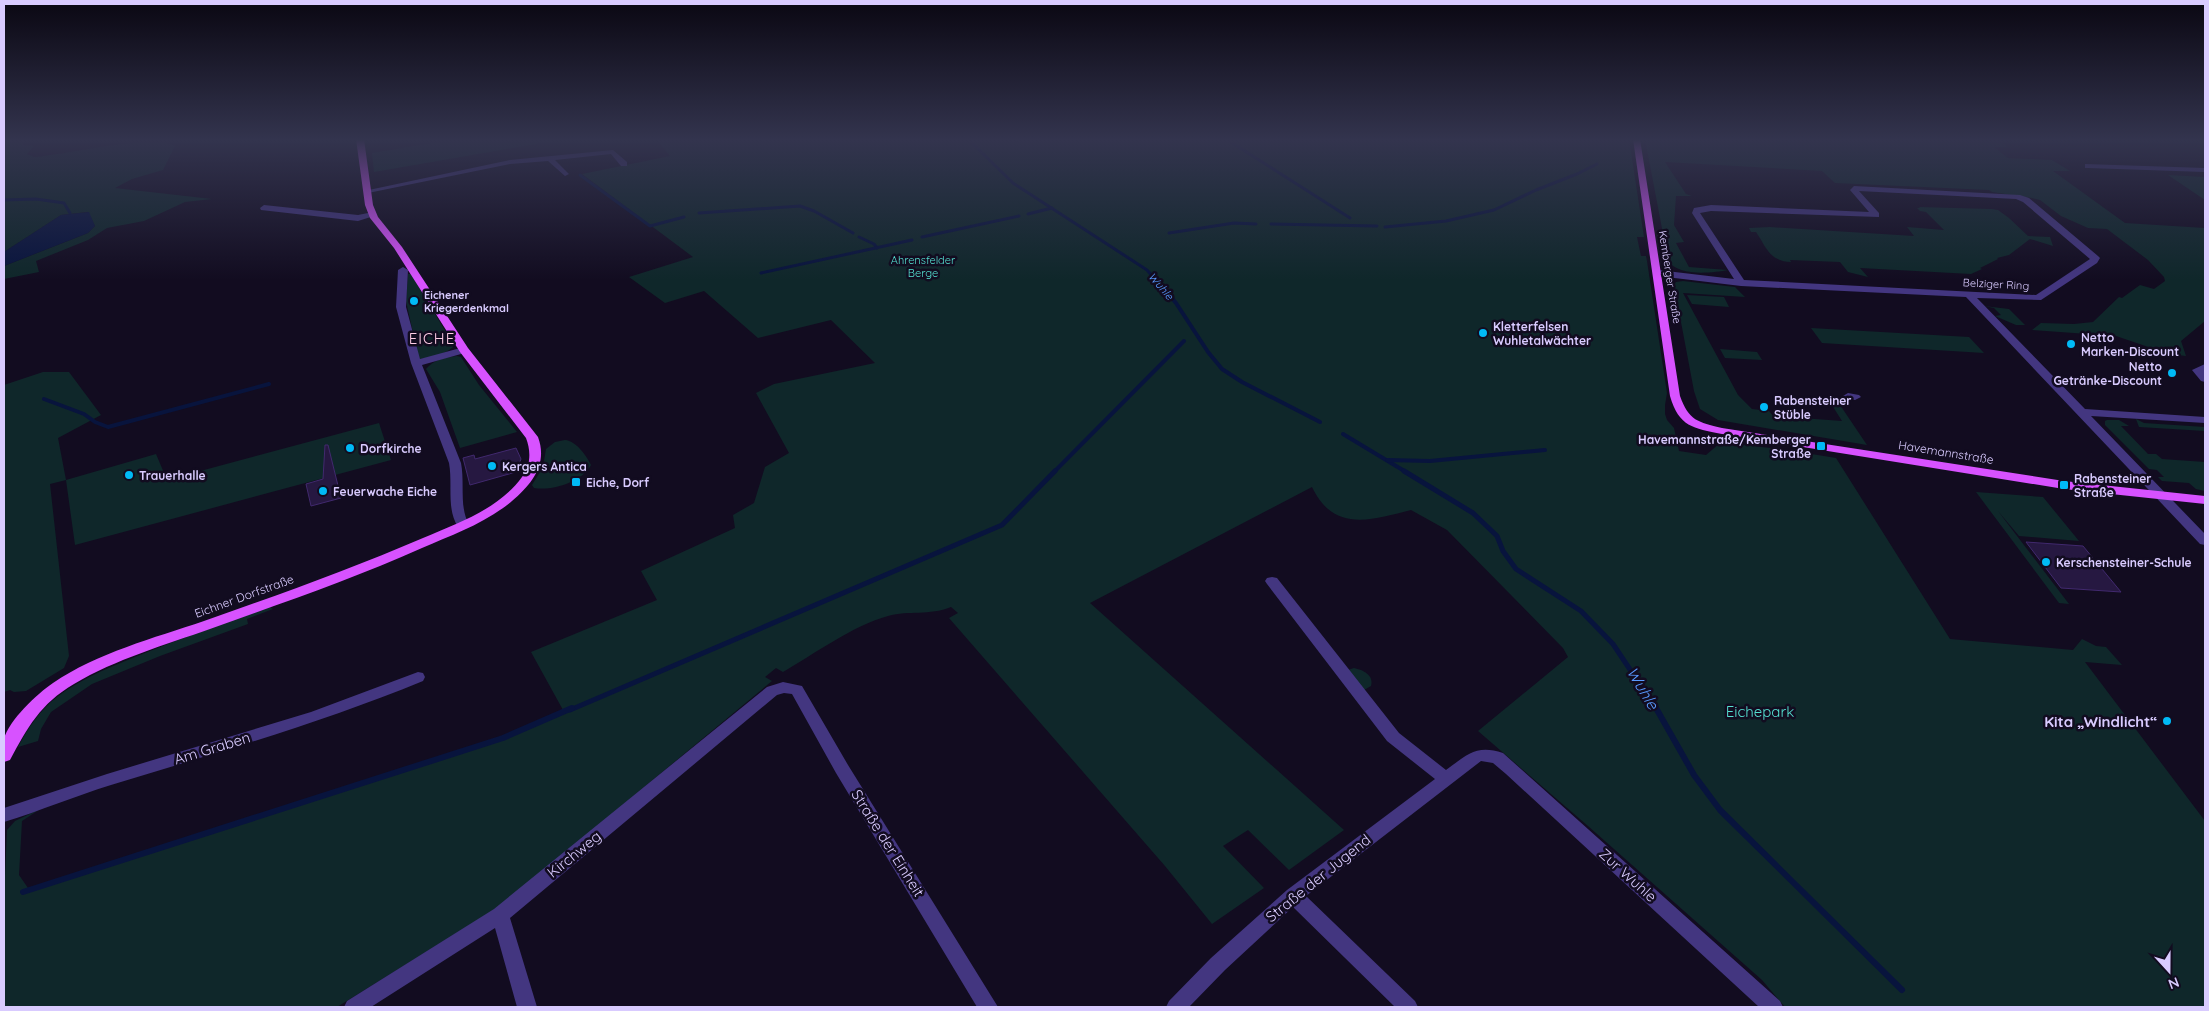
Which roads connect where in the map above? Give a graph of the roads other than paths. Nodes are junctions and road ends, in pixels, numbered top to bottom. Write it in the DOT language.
graph roads {
  1 [pos="367,186"];
  2 [pos="395,186"];
  3 [pos="1643,186"];
  4 [pos="368,192"];
  5 [pos="264,208"];
  6 [pos="373,216"];
  7 [pos="403,270"];
  8 [pos="1658,273"];
  9 [pos="1741,284"];
  10 [pos="1969,296"];
  11 [pos="464,350"];
  12 [pos="416,363"];
  13 [pos="2205,367"];
  14 [pos="2205,379"];
  15 [pos="2082,412"];
  16 [pos="1685,418"];
  17 [pos="2205,420"];
  18 [pos="2162,497"];
  19 [pos="2205,500"];
  20 [pos="463,524"];
  21 [pos="2205,541"];
  22 [pos="1272,581"];
  23 [pos="418,677"];
  24 [pos="783,687"];
  25 [pos="1478,755"];
  26 [pos="4,756"];
  27 [pos="1446,779"];
  28 [pos="4,815"];
  29 [pos="1293,895"];
  30 [pos="500,916"];
  31 [pos="354,1007"];
  32 [pos="527,1007"];
  33 [pos="988,1007"];
  34 [pos="1176,1007"];
  35 [pos="1408,1007"];
  36 [pos="1773,1007"];
  1 -- 4 [label="main road"];
  2 -- 4 [label="street"];
  3 -- 8 [label="main road, Kemberger Straße"];
  4 -- 6 [label="main road"];
  5 -- 6 [label="street"];
  6 -- 11 [label="main road, Eichner Dorfstraße"];
  7 -- 12 [label="street"];
  8 -- 9 [label="street, Belziger Ring"];
  8 -- 16 [label="main road, Kemberger Straße"];
  9 -- 10 [label="street, Belziger Ring"];
  9 -- 10 [label="street, Belziger Ring"];
  10 -- 15 [label="street"];
  11 -- 12 [label="street"];
  11 -- 20 [label="main road, Eichner Dorfstraße"];
  12 -- 20 [label="street"];
  13 -- 14 [label="street"];
  15 -- 17 [label="street"];
  15 -- 18 [label="street"];
  16 -- 18 [label="main road, Havemannstraße"];
  18 -- 19 [label="main road, Havemannstraße"];
  18 -- 21 [label="street"];
  20 -- 26 [label="main road, Eichner Dorfstraße"];
  22 -- 27 [label="street"];
  23 -- 28 [label="street, Am Graben"];
  24 -- 30 [label="street, Kirchweg"];
  24 -- 33 [label="street, Straße der Einheit"];
  25 -- 27 [label="street, Straße der Jugend"];
  25 -- 36 [label="street, Zur Wuhle"];
  27 -- 29 [label="street, Straße der Jugend"];
  29 -- 34 [label="street, Straße der Jugend"];
  29 -- 35 [label="street"];
  30 -- 31 [label="street, Kirchweg"];
  30 -- 32 [label="street"];
}
